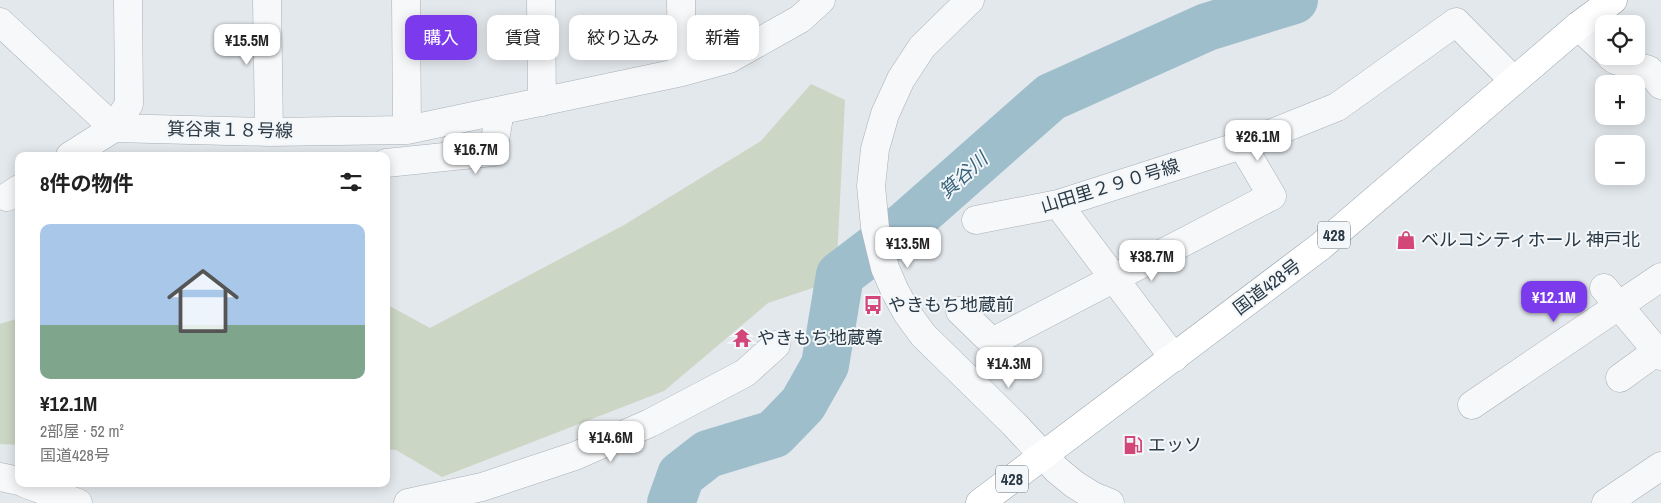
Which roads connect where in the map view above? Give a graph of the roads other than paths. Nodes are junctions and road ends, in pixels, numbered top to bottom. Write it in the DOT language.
graph roads {
  1 [pos="128,0"];
  2 [pos="267,0"];
  3 [pos="406,0"];
  4 [pos="541,0"];
  5 [pos="681,0"];
  6 [pos="821,0"];
  7 [pos="970,0"];
  8 [pos="1613,0"];
  9 [pos="0,22"];
  10 [pos="1578,26"];
  11 [pos="1595,42"];
  12 [pos="1632,65"];
  13 [pos="682,72"];
  14 [pos="1514,81"];
  15 [pos="1661,85"];
  16 [pos="542,102"];
  17 [pos="500,111"];
  18 [pos="114,128"];
  19 [pos="407,130"];
  20 [pos="269,132"];
  21 [pos="1242,145"];
  22 [pos="76,152"];
  23 [pos="390,164"];
  24 [pos="1058,204"];
  25 [pos="976,220"];
  26 [pos="1661,277"];
  27 [pos="1114,278"];
  28 [pos="1612,296"];
  29 [pos="960,311"];
  30 [pos="776,345"];
  31 [pos="1659,353"];
  32 [pos="1174,358"];
  33 [pos="1620,378"];
  34 [pos="1472,404"];
  35 [pos="1043,455"];
  36 [pos="1661,466"];
  37 [pos="0,477"];
  38 [pos="15,480"];
  39 [pos="34,487"];
  40 [pos="1616,500"];
  41 [pos="72,502"];
  42 [pos="408,503"];
  43 [pos="980,503"];
  44 [pos="1110,503"];
  1 -- 18 [label="street"];
  2 -- 20 [label="street"];
  3 -- 19 [label="street"];
  4 -- 16 [label="street"];
  5 -- 13 [label="street"];
  6 -- 13 [label="street, 箕谷東１８号線"];
  7 -- 35 [label="street"];
  8 -- 10 [label="highway, 国道428号 / 428"];
  9 -- 18 [label="street"];
  10 -- 11 [label="street"];
  10 -- 14 [label="highway, 国道428号 / 428"];
  12 -- 15 [label="street"];
  13 -- 16 [label="street, 箕谷東１８号線"];
  14 -- 21 [label="street, 山田里２９０号線"];
  14 -- 32 [label="highway, 国道428号 / 428"];
  16 -- 17 [label="street, 箕谷東１８号線"];
  17 -- 19 [label="street, 箕谷東１８号線"];
  17 -- 23 [label="street"];
  18 -- 20 [label="street, 箕谷東１８号線"];
  18 -- 22 [label="street"];
  19 -- 20 [label="street, 箕谷東１８号線"];
  21 -- 24 [label="street, 山田里２９０号線"];
  21 -- 27 [label="street"];
  24 -- 25 [label="street, 山田里２９０号線"];
  24 -- 27 [label="street"];
  26 -- 28 [label="street"];
  27 -- 29 [label="street"];
  27 -- 32 [label="street"];
  28 -- 31 [label="street"];
  28 -- 34 [label="street"];
  30 -- 42 [label="street"];
  31 -- 33 [label="street"];
  32 -- 35 [label="highway, 国道428号 / 428"];
  35 -- 43 [label="highway, 国道428号 / 428"];
  35 -- 44 [label="street"];
  36 -- 40 [label="street"];
  37 -- 38 [label="street"];
  39 -- 41 [label="street"];
}
